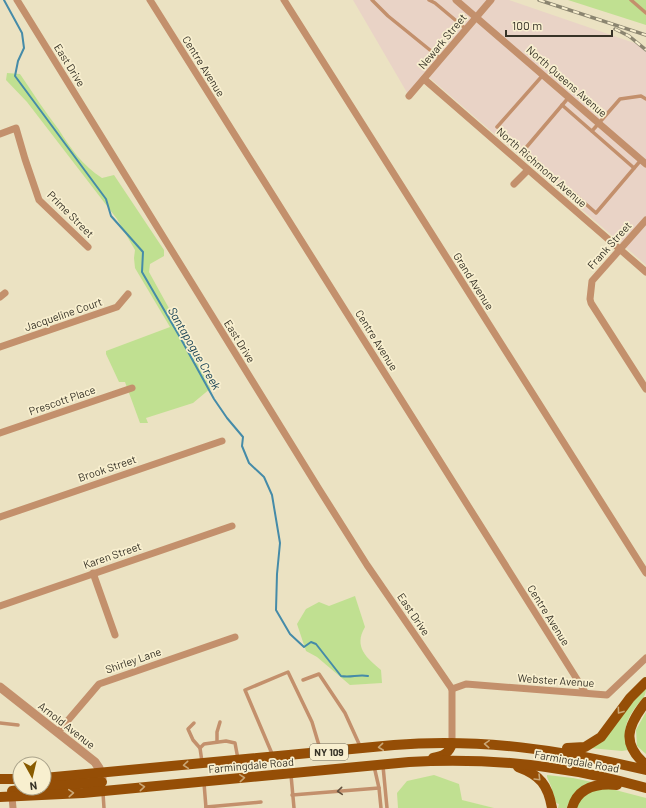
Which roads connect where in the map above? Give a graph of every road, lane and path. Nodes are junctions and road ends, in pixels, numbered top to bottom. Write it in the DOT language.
graph roads {
  1 [pos="18,0"];
  2 [pos="150,0"];
  3 [pos="284,0"];
  4 [pos="372,0"];
  5 [pos="429,0"];
  6 [pos="456,0"];
  7 [pos="492,0"];
  8 [pos="631,0"];
  9 [pos="646,13"];
  10 [pos="476,18"];
  11 [pos="466,30"];
  12 [pos="441,59"];
  13 [pos="542,75"];
  14 [pos="424,80"];
  15 [pos="409,96"];
  16 [pos="569,97"];
  17 [pos="646,99"];
  18 [pos="562,105"];
  19 [pos="599,124"];
  20 [pos="497,127"];
  21 [pos="592,131"];
  22 [pos="0,134"];
  23 [pos="644,162"];
  24 [pos="541,165"];
  25 [pos="634,168"];
  26 [pos="528,170"];
  27 [pos="514,184"];
  28 [pos="572,192"];
  29 [pos="646,220"];
  30 [pos="88,247"];
  31 [pos="620,249"];
  32 [pos="646,272"];
  33 [pos="128,294"];
  34 [pos="0,347"];
  35 [pos="132,388"];
  36 [pos="646,389"];
  37 [pos="0,433"];
  38 [pos="222,441"];
  39 [pos="0,517"];
  40 [pos="232,526"];
  41 [pos="93,573"];
  42 [pos="646,573"];
  43 [pos="0,606"];
  44 [pos="115,636"];
  45 [pos="234,637"];
  46 [pos="646,658"];
  47 [pos="302,680"];
  48 [pos="646,682"];
  49 [pos="0,687"];
  50 [pos="452,689"];
  51 [pos="585,692"];
  52 [pos="646,702"];
  53 [pos="220,722"];
  54 [pos="0,723"];
  55 [pos="194,723"];
  56 [pos="18,725"];
  57 [pos="58,732"];
  58 [pos="217,742"];
  59 [pos="452,743"];
  60 [pos="526,747"];
  61 [pos="200,748"];
  62 [pos="361,749"];
  63 [pos="322,752"];
  64 [pos="273,757"];
  65 [pos="238,760"];
  66 [pos="409,762"];
  67 [pos="509,763"];
  68 [pos="202,764"];
  69 [pos="378,765"];
  70 [pos="646,765"];
  71 [pos="646,770"];
  72 [pos="291,774"];
  73 [pos="0,779"];
  74 [pos="12,779"];
  75 [pos="52,779"];
  76 [pos="102,782"];
  77 [pos="203,782"];
  78 [pos="52,786"];
  79 [pos="379,788"];
  80 [pos="646,788"];
  81 [pos="52,790"];
  82 [pos="12,791"];
  83 [pos="0,793"];
  84 [pos="292,795"];
  85 [pos="12,796"];
  86 [pos="0,797"];
  87 [pos="261,802"];
  88 [pos="13,808"];
  89 [pos="104,808"];
  90 [pos="206,808"];
  91 [pos="294,808"];
  92 [pos="381,808"];
  93 [pos="387,808"];
  94 [pos="552,808"];
  95 [pos="572,808"];
  1 -- 50 [label="street, East Drive"];
  2 -- 51 [label="street, Centre Avenue"];
  3 -- 42 [label="street, Grand Avenue"];
  4 -- 12 [label="lane"];
  5 -- 11 [label="lane"];
  6 -- 10 [label="street, North Queens Avenue"];
  7 -- 10 [label="street, Newark Street"];
  8 -- 9 [label="lane"];
  10 -- 11 [label="street, Newark Street"];
  10 -- 13 [label="street, North Queens Avenue"];
  11 -- 12 [label="street, Newark Street"];
  12 -- 14 [label="street, Newark Street"];
  13 -- 16 [label="street, North Queens Avenue"];
  13 -- 20 [label="lane"];
  14 -- 15 [label="street, Newark Street"];
  14 -- 26 [label="street, North Richmond Avenue"];
  16 -- 18 [label="lane"];
  16 -- 19 [label="street, North Queens Avenue"];
  17 -- 19 [label="lane"];
  18 -- 21 [label="lane"];
  18 -- 24 [label="lane"];
  19 -- 21 [label="lane"];
  19 -- 23 [label="street, North Queens Avenue"];
  21 -- 25 [label="lane"];
  22 -- 30 [label="street, Prime Street"];
  23 -- 25 [label="lane"];
  25 -- 28 [label="lane"];
  26 -- 27 [label="street"];
  26 -- 31 [label="street, North Richmond Avenue"];
  29 -- 31 [label="street, Frank Street"];
  31 -- 32 [label="street, North Richmond Avenue"];
  31 -- 36 [label="street, Frank Street"];
  33 -- 34 [label="street, Jacqueline Court"];
  35 -- 37 [label="street, Prescott Place"];
  38 -- 39 [label="street, Brook Street"];
  40 -- 41 [label="street, Karen Street"];
  41 -- 43 [label="street, Karen Street"];
  41 -- 44 [label="street"];
  45 -- 57 [label="street, Shirley Lane"];
  46 -- 51 [label="street, Webster Avenue"];
  47 -- 62 [label="lane"];
  48 -- 60 [label="main road, one-way"];
  49 -- 57 [label="street, Arnold Avenue"];
  50 -- 51 [label="street, Webster Avenue"];
  50 -- 59 [label="street"];
  52 -- 70 [label="main road"];
  53 -- 58 [label="lane"];
  54 -- 56 [label="lane"];
  55 -- 61 [label="lane"];
  57 -- 76 [label="street, Arnold Avenue"];
  58 -- 61 [label="lane"];
  58 -- 65 [label="lane"];
  60 -- 59 [label="main road, Farmingdale Road / NY 109, one-way"];
  59 -- 62 [label="main road, Farmingdale Road / NY 109, one-way"];
  59 -- 66 [label="main road"];
  60 -- 71 [label="main road, Farmingdale Road / NY 109"];
  61 -- 68 [label="lane"];
  62 -- 63 [label="main road, Farmingdale Road / NY 109"];
  63 -- 64 [label="main road, Farmingdale Road / NY 109"];
  63 -- 64 [label="lane"];
  64 -- 65 [label="main road, Farmingdale Road / NY 109"];
  65 -- 68 [label="main road, Farmingdale Road / NY 109"];
  66 -- 67 [label="main road, Farmingdale Road / NY 109"];
  66 -- 69 [label="main road, Farmingdale Road / NY 109"];
  67 -- 80 [label="main road, Farmingdale Road / NY 109"];
  67 -- 94 [label="main road, one-way"];
  68 -- 76 [label="main road, Farmingdale Road / NY 109, one-way"];
  69 -- 72 [label="main road, Farmingdale Road / NY 109"];
  69 -- 79 [label="lane"];
  69 -- 93 [label="lane"];
  77 -- 72 [label="main road, Farmingdale Road / NY 109, one-way"];
  72 -- 84 [label="lane"];
  73 -- 74 [label="main road"];
  75 -- 76 [label="main road, Farmingdale Road / NY 109"];
  76 -- 77 [label="main road, Farmingdale Road / NY 109, one-way"];
  76 -- 78 [label="main road"];
  81 -- 76 [label="main road, Farmingdale Road / NY 109, one-way"];
  76 -- 89 [label="lane"];
  77 -- 90 [label="lane"];
  79 -- 84 [label="lane, one-way"];
  79 -- 92 [label="lane"];
  80 -- 95 [label="main road"];
  82 -- 83 [label="main road"];
  84 -- 91 [label="lane"];
  85 -- 86 [label="main road, Farmingdale Road / NY 109"];
  85 -- 88 [label="street"];
  87 -- 90 [label="lane"];
}
